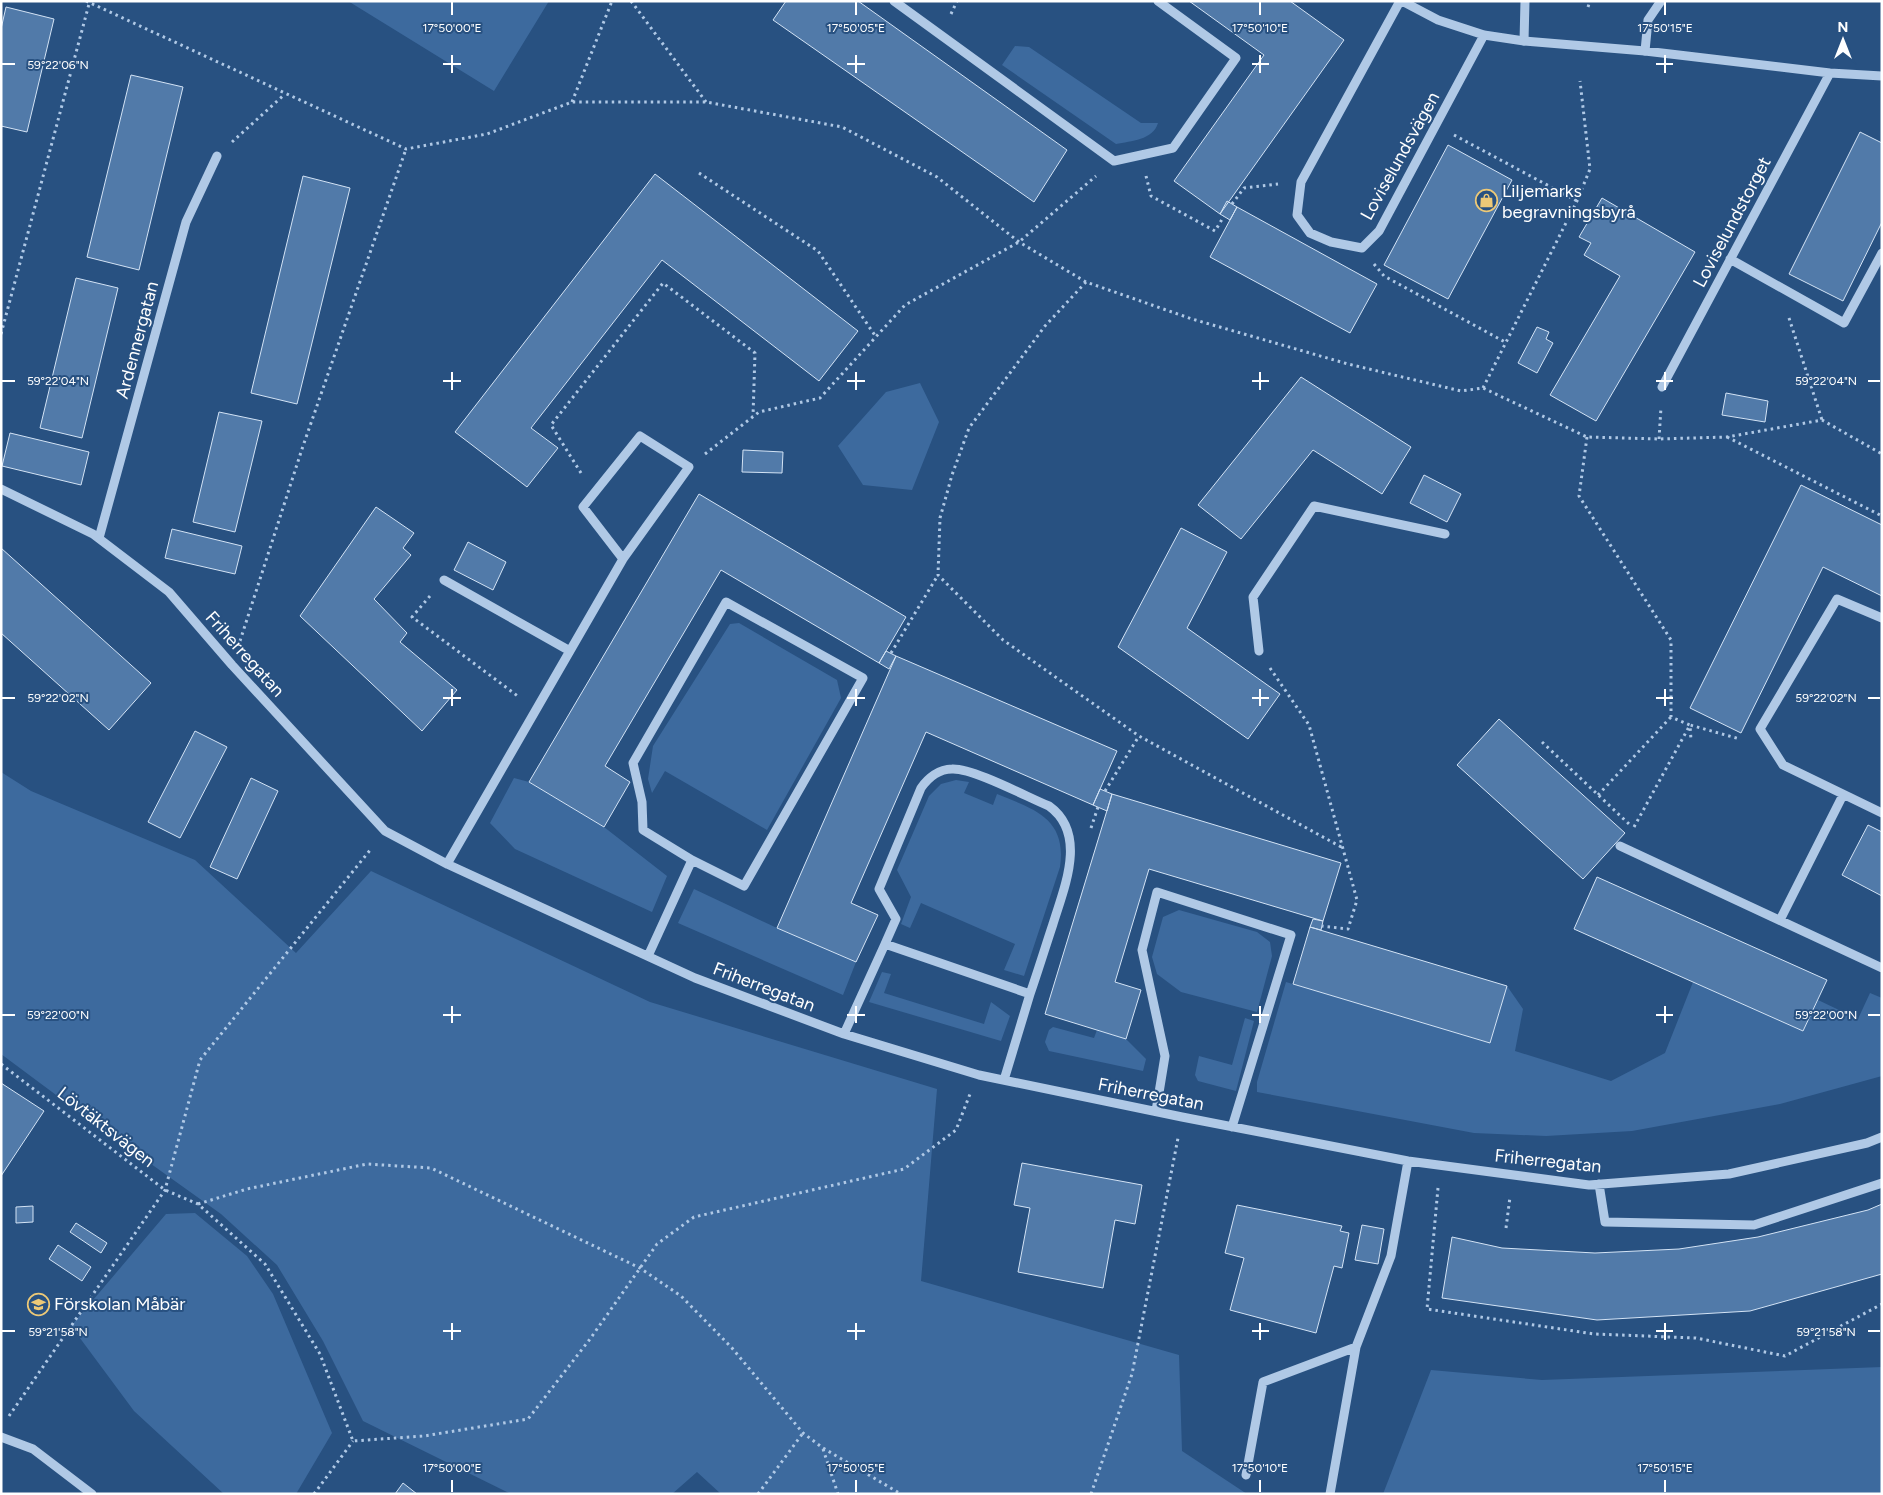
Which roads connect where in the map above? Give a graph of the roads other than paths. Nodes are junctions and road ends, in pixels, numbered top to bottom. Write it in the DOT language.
graph roads {
  1 [pos="894,1"];
  2 [pos="1158,1"];
  3 [pos="1401,1"];
  4 [pos="1526,1"];
  5 [pos="1660,1"];
  6 [pos="1484,35"];
  7 [pos="1524,41"];
  8 [pos="1645,51"];
  9 [pos="1830,74"];
  10 [pos="1882,76"];
  11 [pos="217,156"];
  12 [pos="1882,254"];
  13 [pos="1730,259"];
  14 [pos="1662,386"];
  15 [pos="1,488"];
  16 [pos="1445,534"];
  17 [pos="99,538"];
  18 [pos="623,559"];
  19 [pos="444,580"];
  20 [pos="1882,618"];
  21 [pos="570,650"];
  22 [pos="1259,650"];
  23 [pos="1843,795"];
  24 [pos="1882,813"];
  25 [pos="1620,846"];
  26 [pos="692,860"];
  27 [pos="447,864"];
  28 [pos="1780,920"];
  29 [pos="884,944"];
  30 [pos="648,956"];
  31 [pos="1882,968"];
  32 [pos="1030,994"];
  33 [pos="844,1034"];
  34 [pos="1004,1080"];
  35 [pos="1156,1111"];
  36 [pos="1232,1127"];
  37 [pos="1882,1137"];
  38 [pos="1408,1161"];
  39 [pos="1882,1183"];
  40 [pos="1599,1184"];
  41 [pos="1356,1347"];
  42 [pos="1,1437"];
  43 [pos="1246,1475"];
  44 [pos="92,1494"];
  45 [pos="1330,1494"];
  1 -- 2 [label="street"];
  3 -- 6 [label="street"];
  3 -- 6 [label="street, Loviselundsvägen"];
  4 -- 7 [label="street"];
  5 -- 8 [label="street"];
  6 -- 7 [label="street"];
  7 -- 8 [label="street, bridge"];
  8 -- 9 [label="street"];
  9 -- 10 [label="street"];
  9 -- 13 [label="street, Loviselundstorget"];
  11 -- 17 [label="street, Ardennergatan"];
  12 -- 13 [label="street"];
  13 -- 14 [label="street, Loviselundstorget"];
  15 -- 17 [label="street, Friherregatan"];
  16 -- 22 [label="street"];
  17 -- 27 [label="street, Friherregatan"];
  18 -- 18 [label="street"];
  18 -- 21 [label="street"];
  19 -- 21 [label="street"];
  20 -- 23 [label="street"];
  21 -- 27 [label="street"];
  23 -- 24 [label="street"];
  23 -- 28 [label="street"];
  25 -- 28 [label="street"];
  26 -- 26 [label="street"];
  26 -- 30 [label="street"];
  27 -- 30 [label="street, Friherregatan"];
  28 -- 31 [label="street"];
  29 -- 32 [label="street"];
  29 -- 32 [label="street"];
  29 -- 33 [label="street"];
  30 -- 33 [label="street, Friherregatan"];
  32 -- 34 [label="street"];
  33 -- 34 [label="street, Friherregatan"];
  34 -- 35 [label="street, Friherregatan"];
  35 -- 36 [label="street, Friherregatan"];
  35 -- 36 [label="street"];
  36 -- 38 [label="street, Friherregatan"];
  37 -- 40 [label="street, Friherregatan"];
  38 -- 40 [label="street, Friherregatan"];
  38 -- 41 [label="street"];
  39 -- 40 [label="street"];
  41 -- 43 [label="street"];
  41 -- 45 [label="street"];
  42 -- 44 [label="street"];
}
